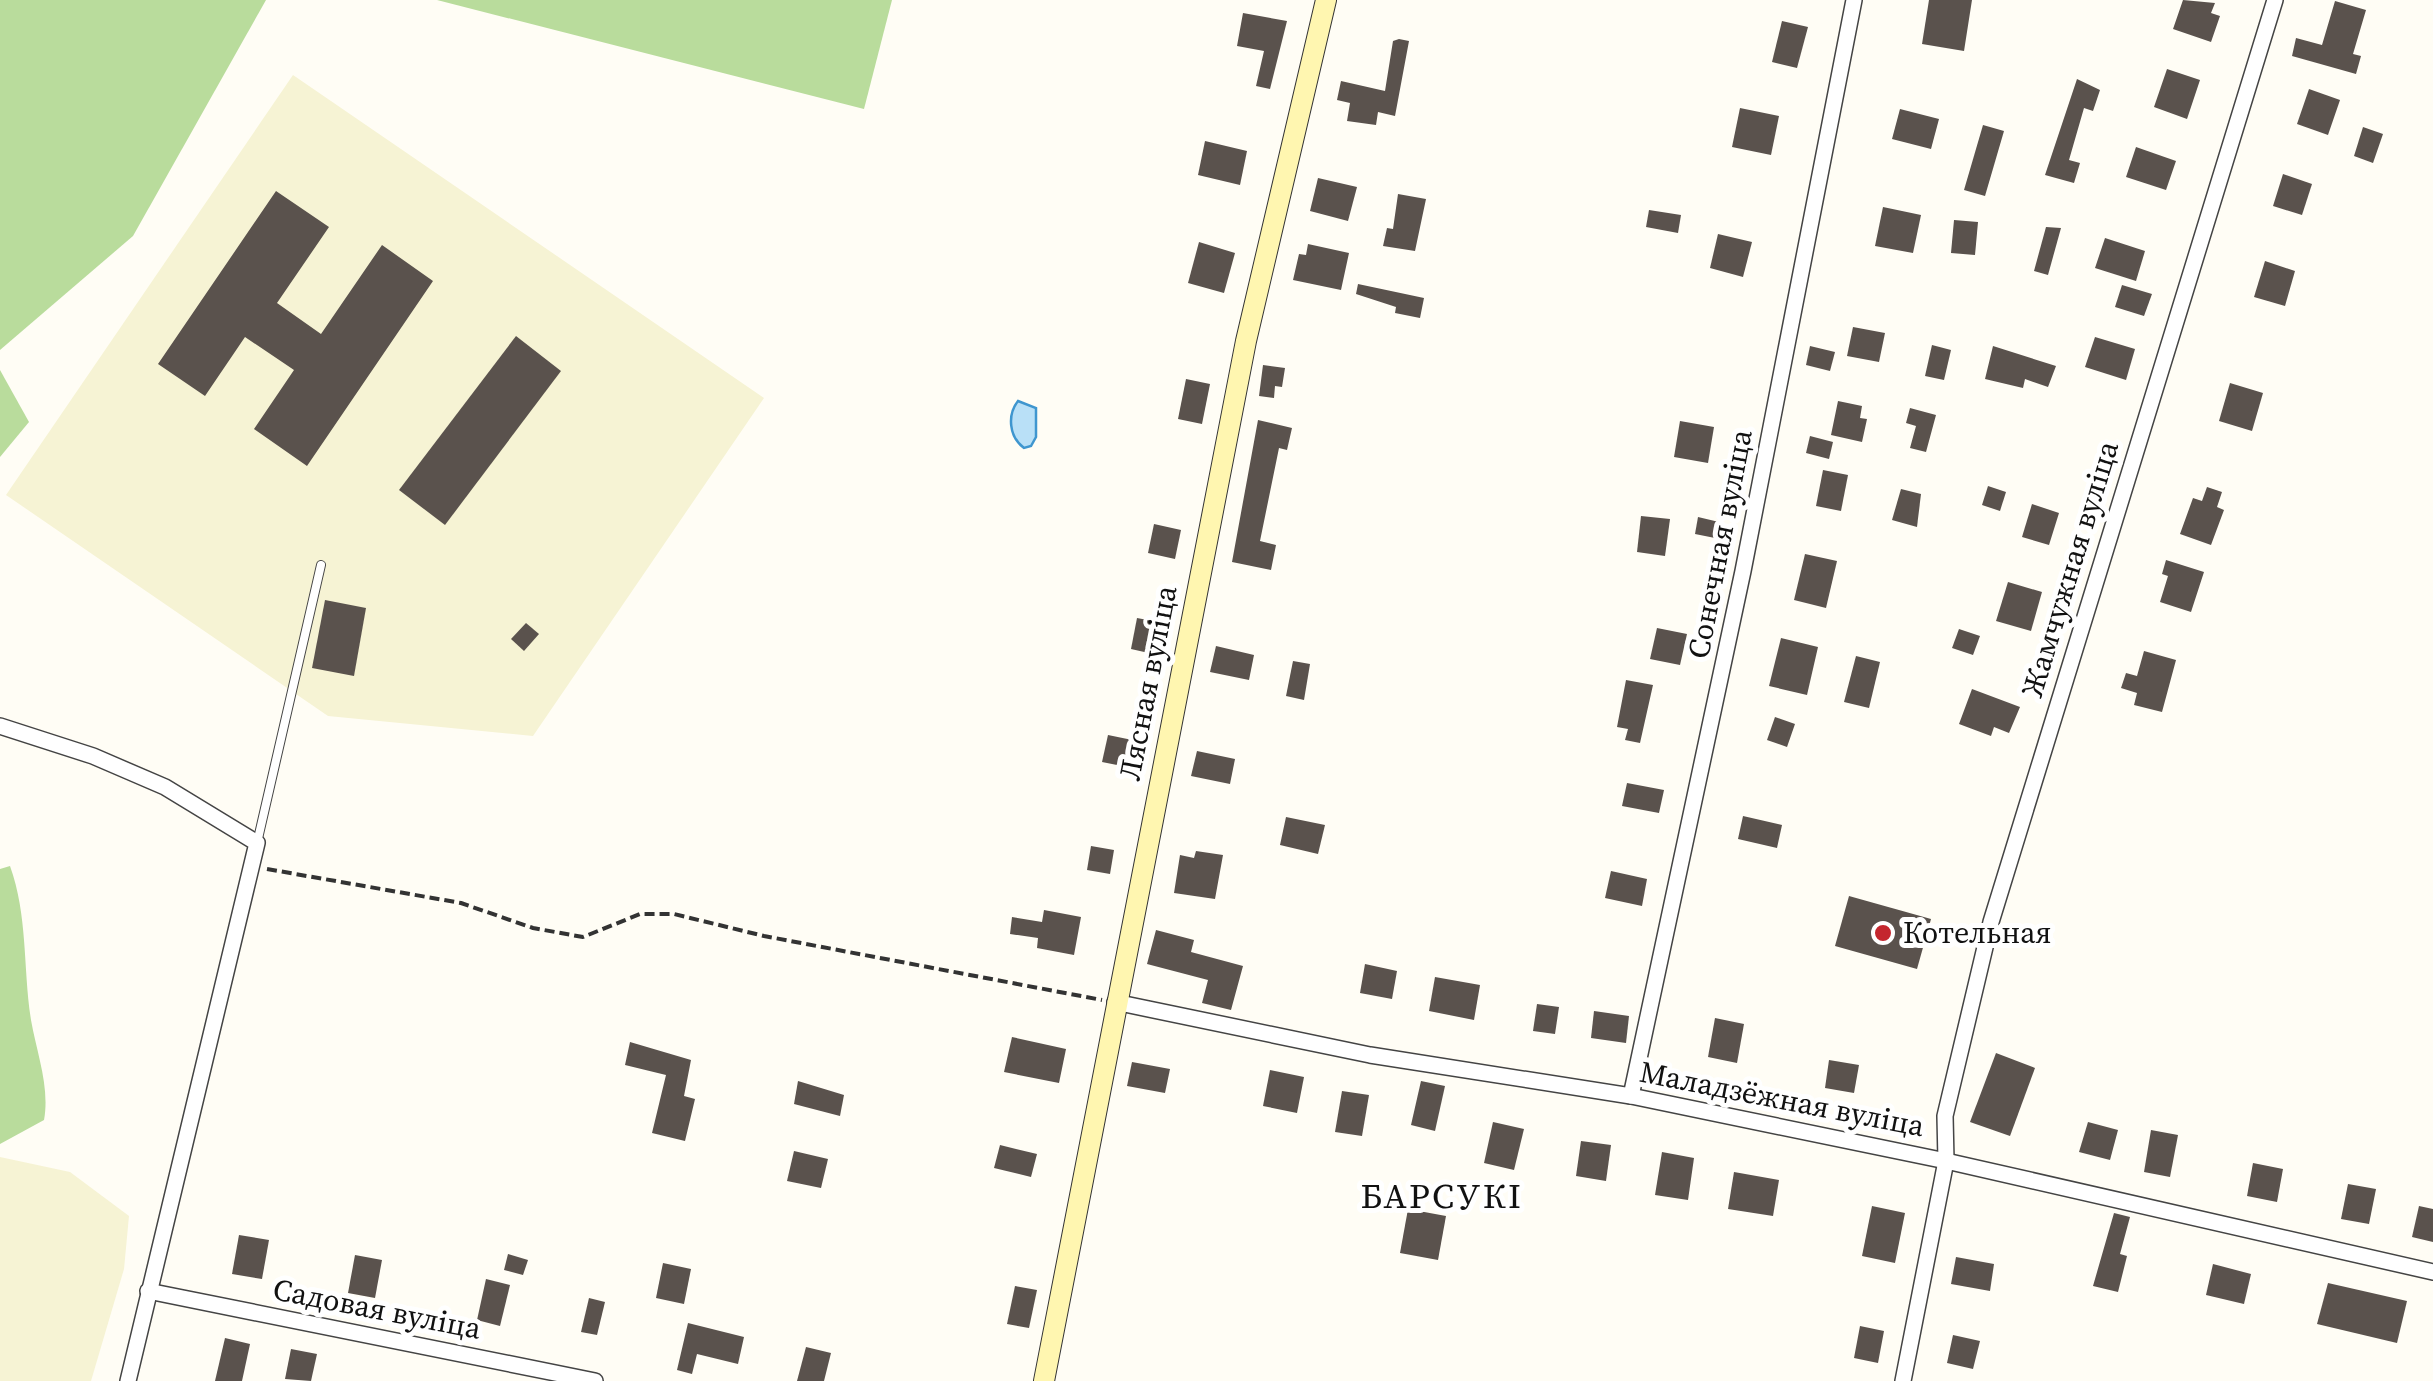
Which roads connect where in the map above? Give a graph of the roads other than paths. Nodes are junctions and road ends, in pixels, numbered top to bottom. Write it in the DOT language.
graph roads {
  1 [pos="1326,0"];
  2 [pos="1854,0"];
  3 [pos="2275,0"];
  4 [pos="321,565"];
  5 [pos="0,726"];
  6 [pos="256,844"];
  7 [pos="1116,1002"];
  8 [pos="1631,1096"];
  9 [pos="1946,1161"];
  10 [pos="2433,1272"];
  11 [pos="148,1291"];
  12 [pos="128,1381"];
  13 [pos="595,1381"];
  14 [pos="1044,1381"];
  15 [pos="1903,1381"];
  1 -- 7 [label="street, Лясная вуліца"];
  2 -- 8 [label="street, Сонечная вуліца"];
  3 -- 9 [label="street, Жамчужная вуліца"];
  4 -- 6 [label="lane"];
  5 -- 6 [label="street"];
  6 -- 11 [label="street"];
  7 -- 8 [label="street, Маладзёжная вуліца"];
  7 -- 14 [label="street, Лясная вуліца"];
  8 -- 9 [label="street, Маладзёжная вуліца"];
  9 -- 10 [label="street, Маладзёжная вуліца"];
  9 -- 15 [label="street, Жамчужная вуліца"];
  11 -- 12 [label="street"];
  11 -- 13 [label="street, Садовая вуліца"];
}
